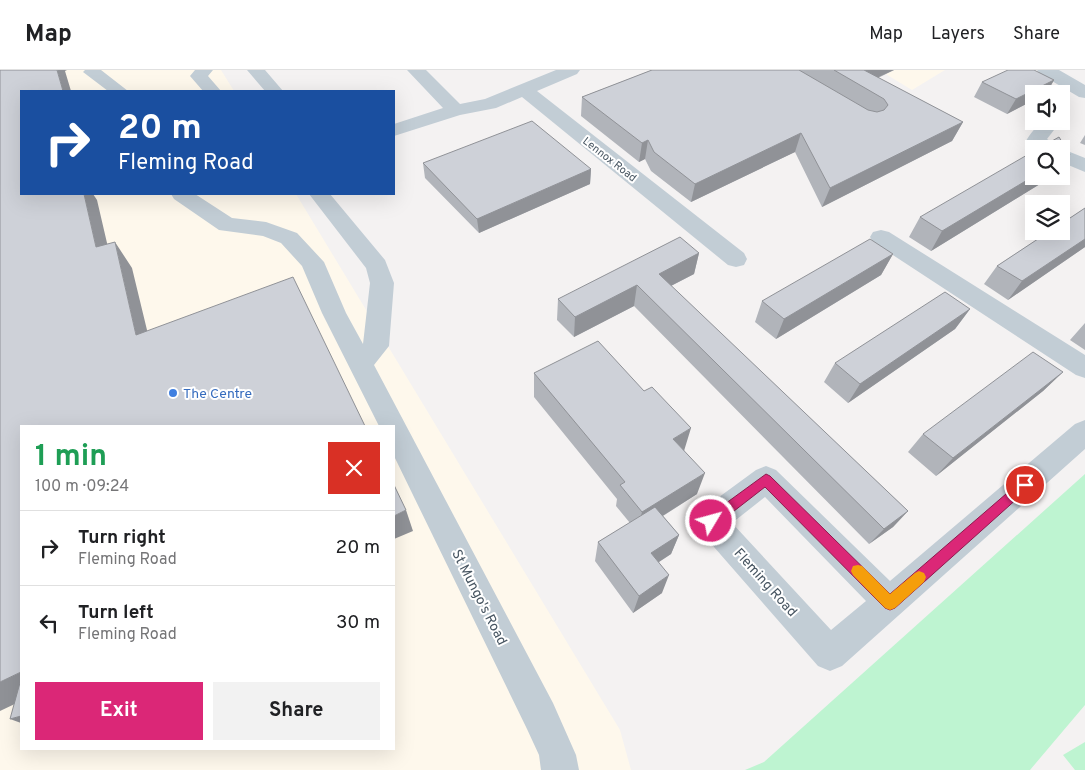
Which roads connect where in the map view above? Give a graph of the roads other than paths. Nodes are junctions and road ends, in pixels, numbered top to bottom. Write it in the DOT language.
graph roads {
  1 [pos="204,70"];
  2 [pos="256,70"];
  3 [pos="416,70"];
  4 [pos="571,70"];
  5 [pos="1046,70"];
  6 [pos="92,71"];
  7 [pos="102,90"];
  8 [pos="119,90"];
  9 [pos="211,90"];
  10 [pos="273,90"];
  11 [pos="524,90"];
  12 [pos="1085,93"];
  13 [pos="456,110"];
  14 [pos="395,130"];
  15 [pos="1070,158"];
  16 [pos="1085,166"];
  17 [pos="182,195"];
  18 [pos="321,195"];
  19 [pos="881,237"];
  20 [pos="736,259"];
  21 [pos="361,362"];
  22 [pos="1085,368"];
  23 [pos="392,425"];
  24 [pos="395,431"];
  25 [pos="1085,432"];
  26 [pos="890,603"];
  27 [pos="560,770"];
  1 -- 9 [label="street"];
  2 -- 10 [label="street"];
  3 -- 13 [label="street"];
  4 -- 11 [label="street"];
  5 -- 12 [label="street"];
  6 -- 7 [label="street"];
  6 -- 8 [label="street"];
  11 -- 13 [label="street"];
  11 -- 20 [label="street, Lennox Road"];
  13 -- 14 [label="street"];
  15 -- 16 [label="street"];
  17 -- 21 [label="street, St Mungo's Road"];
  18 -- 21 [label="street"];
  19 -- 22 [label="street"];
  21 -- 23 [label="street, St Mungo's Road"];
  24 -- 27 [label="street, St Mungo's Road"];
  25 -- 26 [label="street, Fleming Road"];
  26 -- 26 [label="street, Fleming Road"];
}
